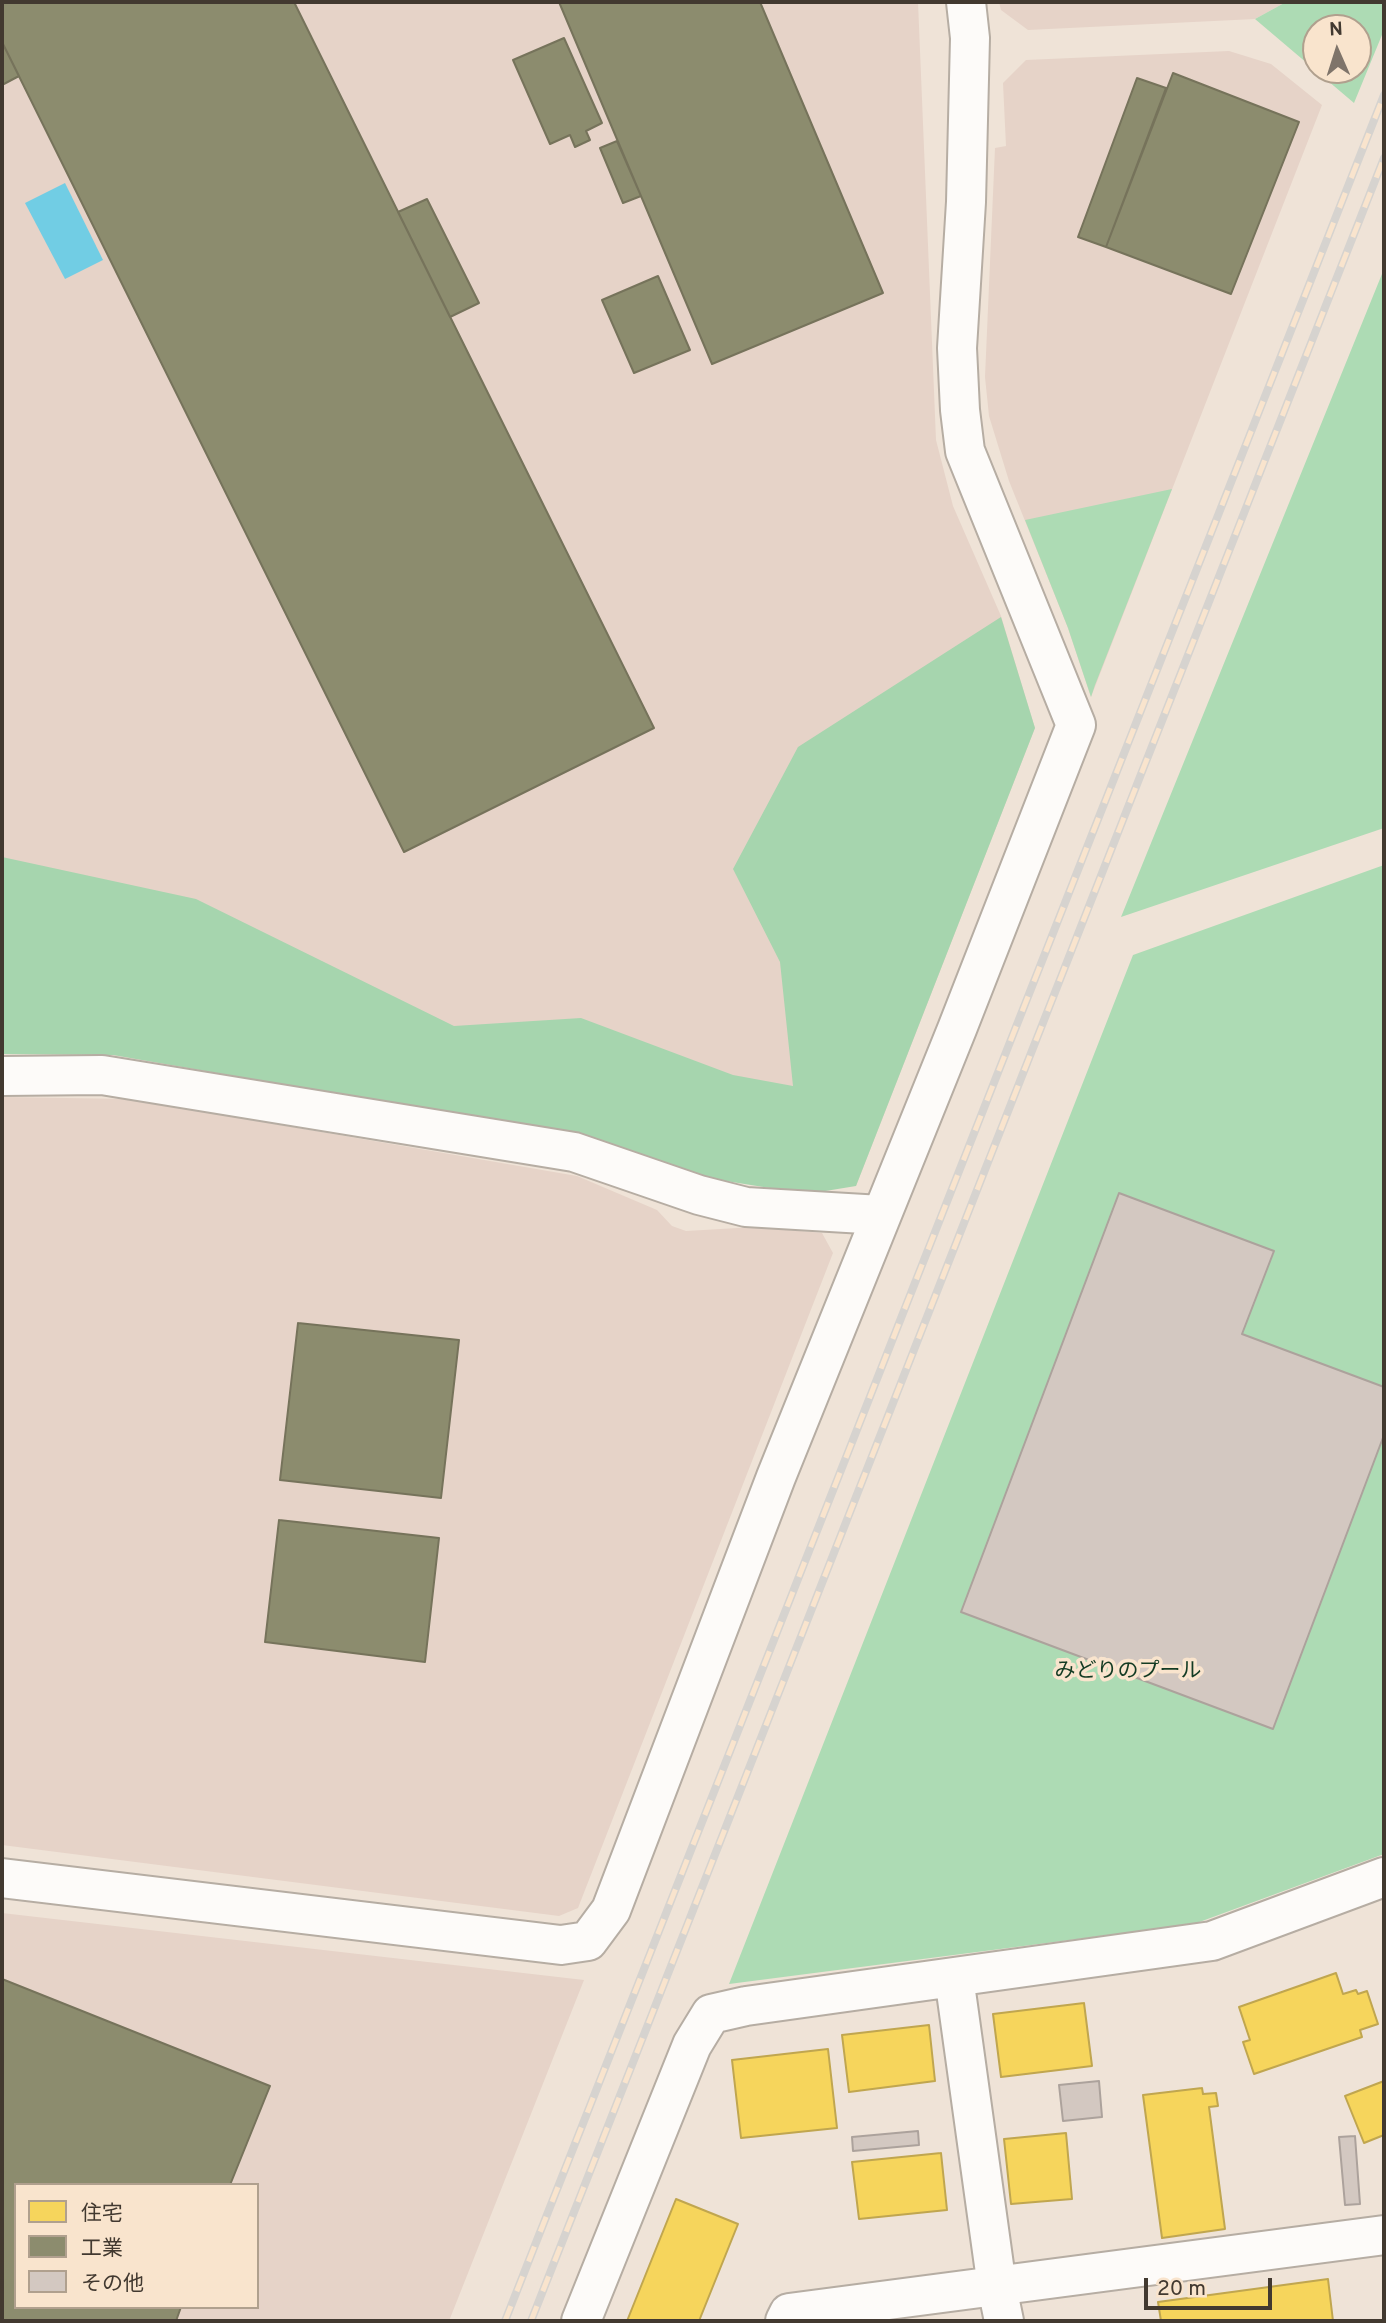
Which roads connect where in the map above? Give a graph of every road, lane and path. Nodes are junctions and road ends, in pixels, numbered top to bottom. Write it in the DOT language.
graph roads {
  1 [pos="966,2"];
  2 [pos="2,1076"];
  3 [pos="881,1215"];
  4 [pos="1384,1877"];
  5 [pos="2,1878"];
  6 [pos="954,1977"];
  7 [pos="1384,2235"];
  8 [pos="1000,2304"];
  9 [pos="581,2321"];
  10 [pos="785,2321"];
  1 -- 3 [label="street"];
  2 -- 3 [label="street"];
  3 -- 5 [label="street"];
  4 -- 6 [label="street"];
  6 -- 8 [label="street"];
  6 -- 9 [label="street"];
  7 -- 8 [label="street"];
  8 -- 10 [label="street"];
}
